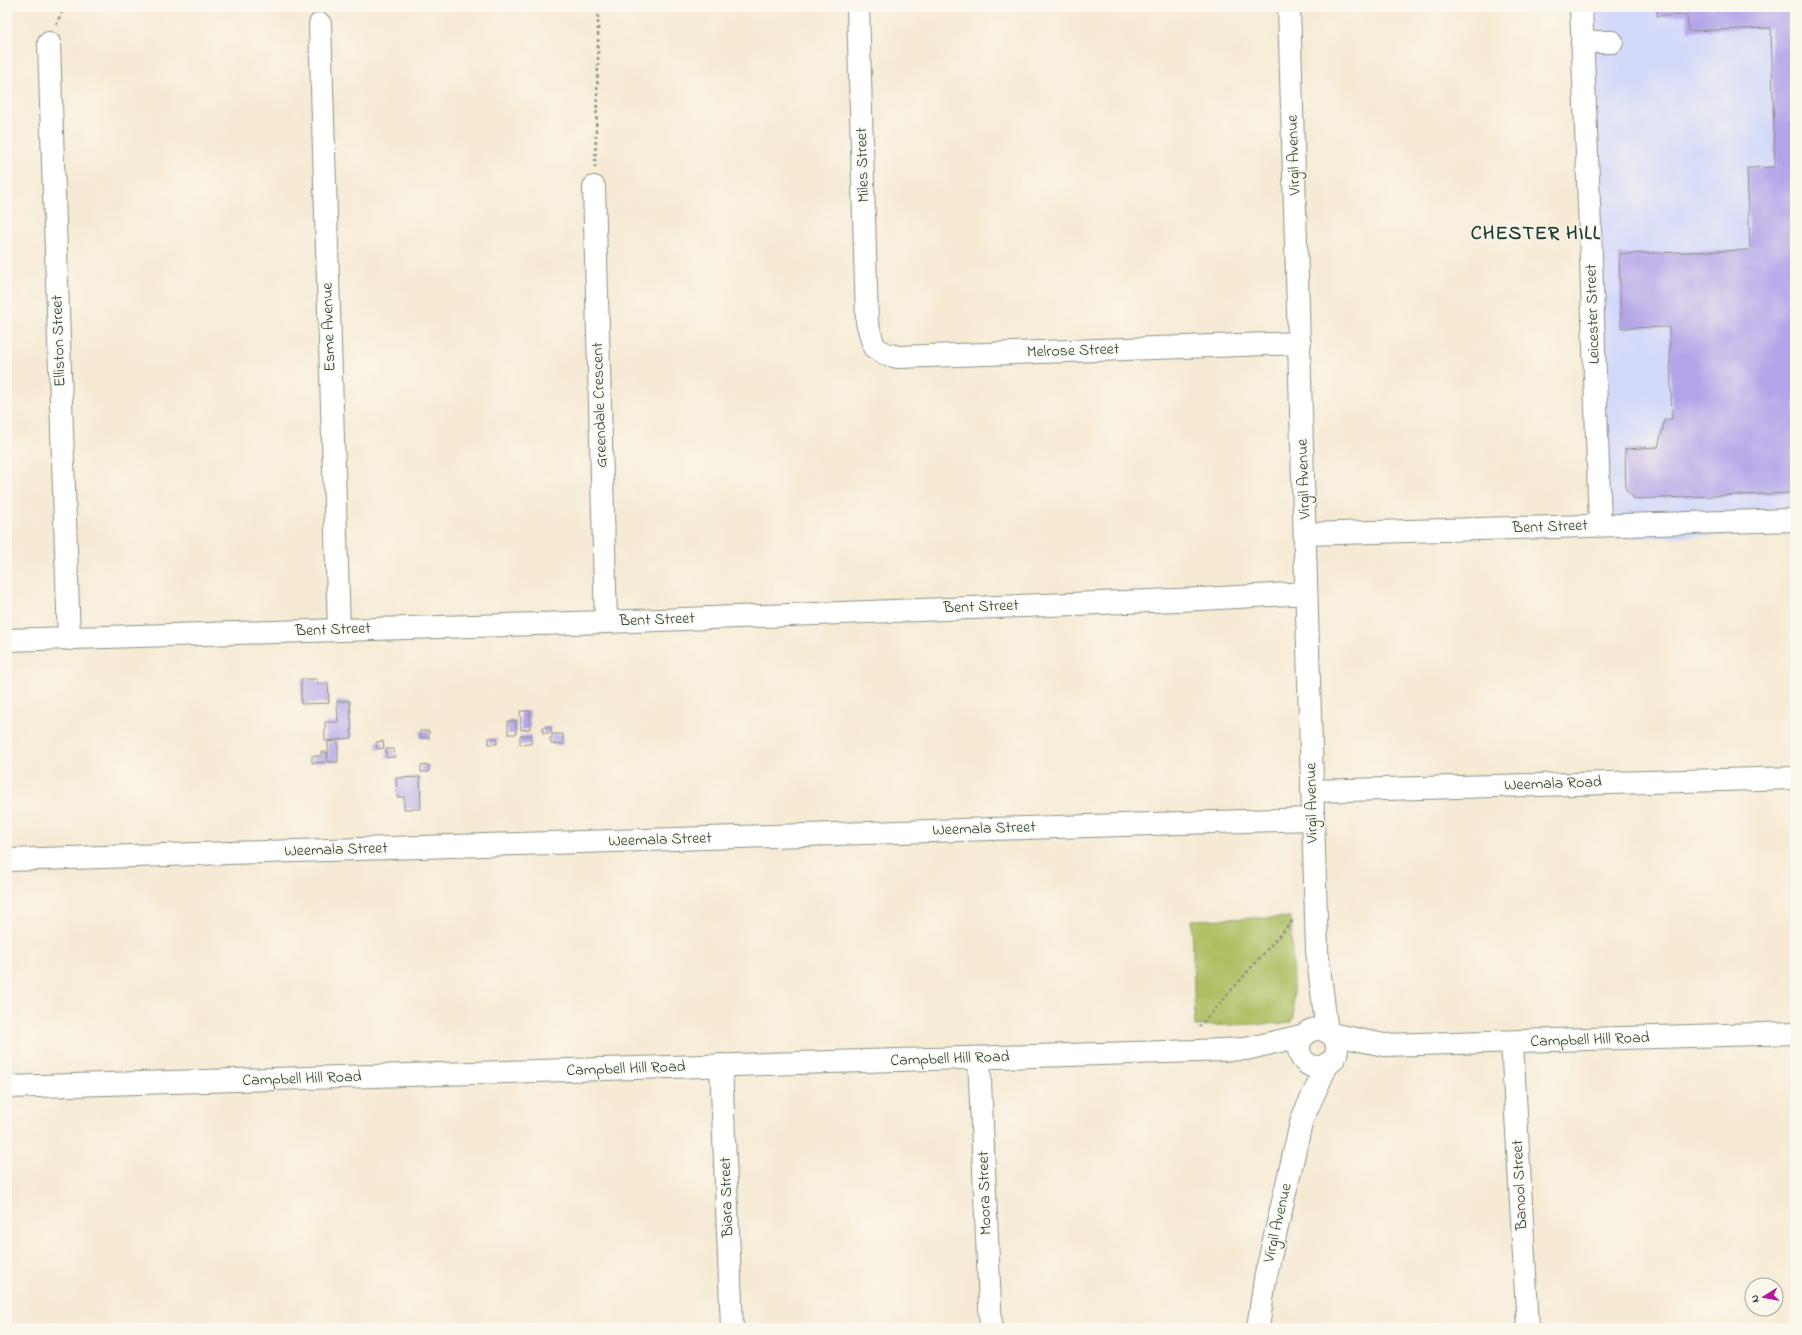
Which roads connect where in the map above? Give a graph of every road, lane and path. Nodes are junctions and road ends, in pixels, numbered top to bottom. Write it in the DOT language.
graph roads {
  1 [pos="598,7"];
  2 [pos="858,7"];
  3 [pos="1289,7"];
  4 [pos="1580,7"];
  5 [pos="320,24"];
  6 [pos="49,42"];
  7 [pos="1582,42"];
  8 [pos="1612,42"];
  9 [pos="594,187"];
  10 [pos="867,322"];
  11 [pos="1300,343"];
  12 [pos="1795,520"];
  13 [pos="1600,525"];
  14 [pos="1305,534"];
  15 [pos="1306,593"];
  16 [pos="606,622"];
  17 [pos="339,630"];
  18 [pos="69,639"];
  19 [pos="7,640"];
  20 [pos="1795,778"];
  21 [pos="1312,791"];
  22 [pos="1312,819"];
  23 [pos="7,860"];
  24 [pos="1293,920"];
  25 [pos="1199,1028"];
  26 [pos="1318,1033"];
  27 [pos="1795,1034"];
  28 [pos="1512,1042"];
  29 [pos="1384,1045"];
  30 [pos="1246,1049"];
  31 [pos="979,1058"];
  32 [pos="1304,1060"];
  33 [pos="1330,1062"];
  34 [pos="721,1065"];
  35 [pos="7,1087"];
  36 [pos="1302,1119"];
  37 [pos="720,1328"];
  38 [pos="732,1328"];
  39 [pos="991,1328"];
  40 [pos="1258,1328"];
  41 [pos="1528,1328"];
  1 -- 9 [label="path"];
  2 -- 10 [label="street, Miles Street"];
  3 -- 11 [label="street, Virgil Avenue"];
  4 -- 7 [label="street, Leicester Street"];
  5 -- 17 [label="street, Esme Avenue"];
  6 -- 18 [label="street, Elliston Street"];
  7 -- 8 [label="street"];
  7 -- 13 [label="street, Leicester Street"];
  9 -- 16 [label="street, Greendale Crescent"];
  10 -- 11 [label="street, Melrose Street"];
  11 -- 14 [label="street, Virgil Avenue"];
  12 -- 13 [label="street, Bent Street"];
  13 -- 14 [label="street, Bent Street"];
  14 -- 15 [label="street, Virgil Avenue"];
  15 -- 16 [label="street, Bent Street"];
  15 -- 21 [label="street, Virgil Avenue"];
  16 -- 17 [label="street, Bent Street"];
  17 -- 18 [label="street, Bent Street"];
  18 -- 19 [label="street, Bent Street"];
  20 -- 21 [label="street, Weemala Road"];
  21 -- 22 [label="street, Virgil Avenue"];
  22 -- 23 [label="street, Weemala Street"];
  22 -- 26 [label="street, Virgil Avenue"];
  24 -- 25 [label="path"];
  26 -- 29 [label="street, Campbell Hill Road"];
  26 -- 30 [label="street, Campbell Hill Road"];
  26 -- 32 [label="street"];
  26 -- 33 [label="street"];
  27 -- 28 [label="street, Campbell Hill Road"];
  28 -- 29 [label="street, Campbell Hill Road"];
  28 -- 41 [label="street, Banool Street"];
  29 -- 33 [label="street, Campbell Hill Road"];
  30 -- 31 [label="street, Campbell Hill Road"];
  30 -- 32 [label="street, Campbell Hill Road"];
  31 -- 34 [label="street, Campbell Hill Road"];
  31 -- 39 [label="street, Moora Street"];
  32 -- 33 [label="street"];
  32 -- 36 [label="street, Virgil Avenue"];
  33 -- 36 [label="street, Virgil Avenue"];
  34 -- 35 [label="street, Campbell Hill Road"];
  34 -- 38 [label="street, Biara Street"];
  36 -- 40 [label="street, Virgil Avenue"];
  37 -- 38 [label="street"];
}
